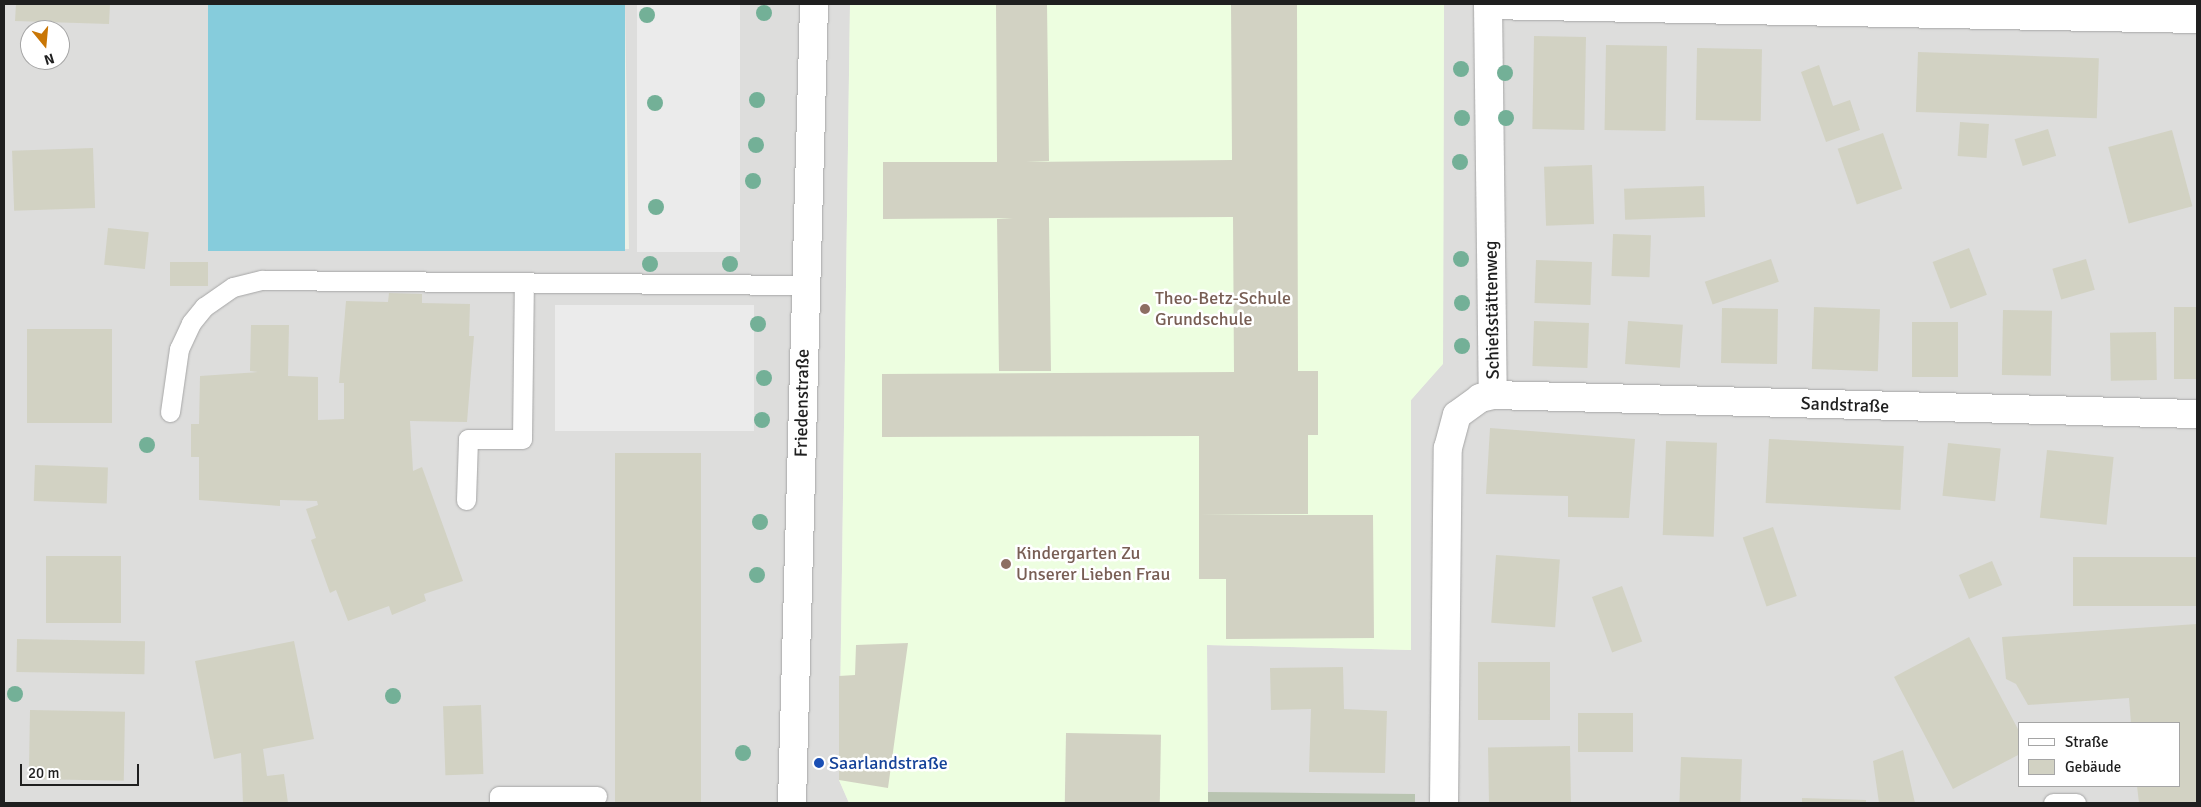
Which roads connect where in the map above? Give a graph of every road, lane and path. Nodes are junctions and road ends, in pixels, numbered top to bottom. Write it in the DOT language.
graph roads {
  1 [pos="814,4"];
  2 [pos="1488,4"];
  3 [pos="2197,19"];
  4 [pos="524,282"];
  5 [pos="805,285"];
  6 [pos="1494,395"];
  7 [pos="170,412"];
  8 [pos="2197,414"];
  9 [pos="466,500"];
  10 [pos="597,796"];
  11 [pos="499,803"];
  12 [pos="792,803"];
  13 [pos="1444,803"];
  14 [pos="2053,803"];
  15 [pos="2076,803"];
  1 -- 5 [label="street, Friedenstraße"];
  2 -- 3 [label="street"];
  2 -- 6 [label="street, Schießstättenweg"];
  4 -- 5 [label="lane"];
  4 -- 7 [label="lane"];
  4 -- 9 [label="lane"];
  5 -- 12 [label="street, Friedenstraße"];
  6 -- 8 [label="street, Sandstraße"];
  6 -- 13 [label="street, Schießstättenweg"];
  10 -- 11 [label="lane"];
  14 -- 15 [label="lane"];
}
